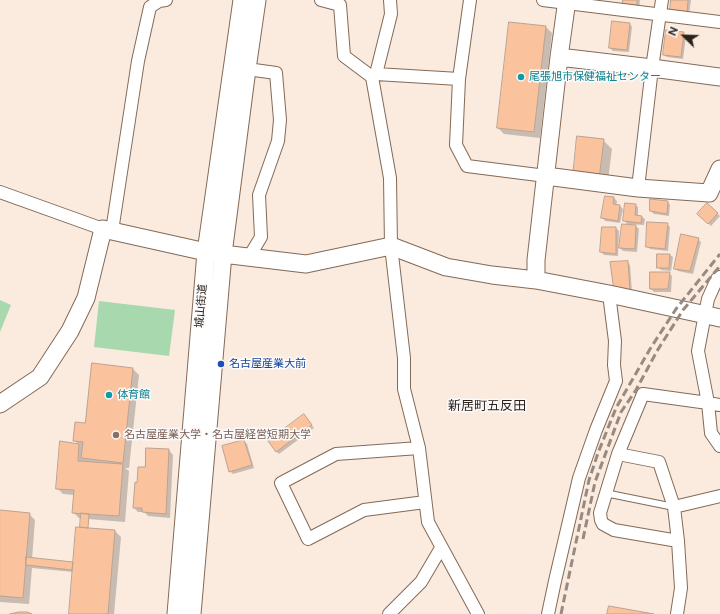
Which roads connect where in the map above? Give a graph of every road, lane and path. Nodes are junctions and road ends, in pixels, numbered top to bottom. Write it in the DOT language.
graph roads {
  1 [pos="166,0"];
  2 [pos="242,0"];
  3 [pos="257,0"];
  4 [pos="321,0"];
  5 [pos="390,0"];
  6 [pos="470,0"];
  7 [pos="544,0"];
  8 [pos="662,0"];
  9 [pos="567,2"];
  10 [pos="660,15"];
  11 [pos="720,22"];
  12 [pos="559,57"];
  13 [pos="652,68"];
  14 [pos="247,69"];
  15 [pos="374,76"];
  16 [pos="720,77"];
  17 [pos="459,79"];
  18 [pos="720,169"];
  19 [pos="546,176"];
  20 [pos="638,188"];
  21 [pos="0,192"];
  22 [pos="107,230"];
  23 [pos="391,246"];
  24 [pos="206,252"];
  25 [pos="223,254"];
  26 [pos="249,257"];
  27 [pos="720,277"];
  28 [pos="536,280"];
  29 [pos="609,294"];
  30 [pos="712,316"];
  31 [pos="0,404"];
  32 [pos="714,404"];
  33 [pos="720,446"];
  34 [pos="419,448"];
  35 [pos="618,454"];
  36 [pos="605,493"];
  37 [pos="720,496"];
  38 [pos="425,502"];
  39 [pos="674,507"];
  40 [pos="678,541"];
  41 [pos="441,548"];
  42 [pos="176,614"];
  43 [pos="192,614"];
  44 [pos="389,614"];
  45 [pos="478,614"];
  46 [pos="548,614"];
  47 [pos="677,614"];
  1 -- 22 [label="street"];
  2 -- 24 [label="street, 城山街道"];
  3 -- 14 [label="street, 城山街道"];
  4 -- 15 [label="street"];
  5 -- 15 [label="street"];
  6 -- 17 [label="street"];
  7 -- 9 [label="street"];
  8 -- 10 [label="street"];
  9 -- 10 [label="street"];
  9 -- 12 [label="street"];
  10 -- 11 [label="street"];
  10 -- 13 [label="street"];
  12 -- 13 [label="street"];
  12 -- 19 [label="street"];
  13 -- 16 [label="street"];
  13 -- 20 [label="street"];
  14 -- 25 [label="street, 城山街道"];
  14 -- 26 [label="street"];
  15 -- 17 [label="street"];
  15 -- 23 [label="street"];
  17 -- 19 [label="street"];
  18 -- 20 [label="street"];
  19 -- 20 [label="street"];
  19 -- 28 [label="street"];
  21 -- 22 [label="street"];
  22 -- 24 [label="street"];
  22 -- 31 [label="street"];
  23 -- 26 [label="street"];
  23 -- 28 [label="street"];
  23 -- 34 [label="street"];
  24 -- 25 [label="street"];
  24 -- 42 [label="street, 城山街道"];
  25 -- 26 [label="street"];
  25 -- 43 [label="street, 城山街道"];
  27 -- 30 [label="street"];
  28 -- 29 [label="street"];
  29 -- 30 [label="street"];
  29 -- 46 [label="street"];
  30 -- 32 [label="street"];
  32 -- 33 [label="street"];
  32 -- 35 [label="street"];
  34 -- 38 [label="street"];
  34 -- 38 [label="street"];
  35 -- 36 [label="street"];
  35 -- 39 [label="street"];
  36 -- 39 [label="lane"];
  36 -- 40 [label="street"];
  37 -- 39 [label="street"];
  38 -- 41 [label="street"];
  39 -- 40 [label="street"];
  40 -- 47 [label="street"];
  41 -- 44 [label="street"];
  41 -- 45 [label="street"];
}
